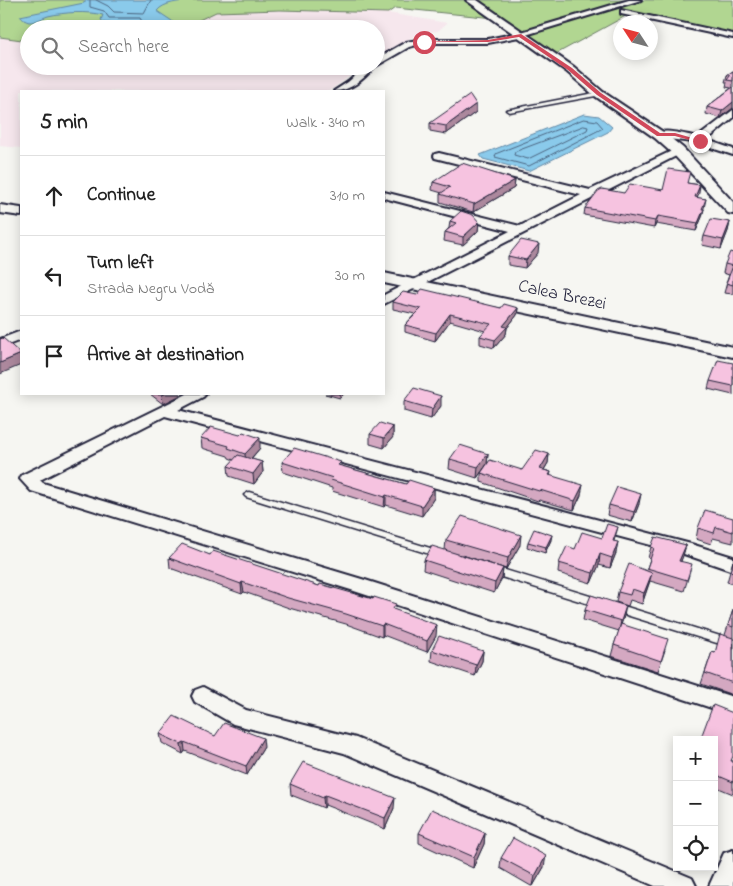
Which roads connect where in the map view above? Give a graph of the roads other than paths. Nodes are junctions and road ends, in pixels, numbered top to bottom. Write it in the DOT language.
graph roads {
  1 [pos="471,0"];
  2 [pos="637,0"];
  3 [pos="624,12"];
  4 [pos="519,35"];
  5 [pos="733,36"];
  6 [pos="385,58"];
  7 [pos="361,75"];
  8 [pos="340,90"];
  9 [pos="599,94"];
  10 [pos="509,110"];
  11 [pos="733,113"];
  12 [pos="659,135"];
  13 [pos="700,141"];
  14 [pos="678,151"];
  15 [pos="733,152"];
  16 [pos="439,156"];
  17 [pos="591,194"];
  18 [pos="385,195"];
  19 [pos="0,209"];
  20 [pos="733,210"];
  21 [pos="20,212"];
  22 [pos="522,230"];
  23 [pos="385,278"];
  24 [pos="415,284"];
  25 [pos="385,299"];
  26 [pos="20,335"];
  27 [pos="0,344"];
  28 [pos="733,352"];
  29 [pos="196,395"];
  30 [pos="163,411"];
  31 [pos="249,495"];
  32 [pos="448,556"];
  33 [pos="733,564"];
  34 [pos="486,568"];
  35 [pos="733,644"];
  36 [pos="203,696"];
  37 [pos="733,706"];
  38 [pos="733,861"];
  39 [pos="683,886"];
  40 [pos="722,886"];
  1 -- 4 [label="street"];
  2 -- 4 [label="street"];
  3 -- 5 [label="street"];
  4 -- 6 [label="street"];
  4 -- 9 [label="street"];
  7 -- 8 [label="street"];
  9 -- 10 [label="lane"];
  9 -- 12 [label="street"];
  11 -- 13 [label="street"];
  12 -- 13 [label="street"];
  12 -- 14 [label="street"];
  13 -- 15 [label="street"];
  14 -- 17 [label="street"];
  14 -- 20 [label="street"];
  16 -- 17 [label="street"];
  17 -- 22 [label="street"];
  18 -- 22 [label="street"];
  19 -- 21 [label="street"];
  22 -- 24 [label="street"];
  23 -- 24 [label="street, Calea Brezei"];
  24 -- 25 [label="street"];
  24 -- 28 [label="street, Calea Brezei"];
  26 -- 27 [label="street"];
  29 -- 30 [label="street"];
  30 -- 33 [label="street"];
  30 -- 37 [label="street"];
  31 -- 32 [label="lane"];
  34 -- 35 [label="lane"];
  36 -- 39 [label="street"];
  38 -- 40 [label="street"];
}
